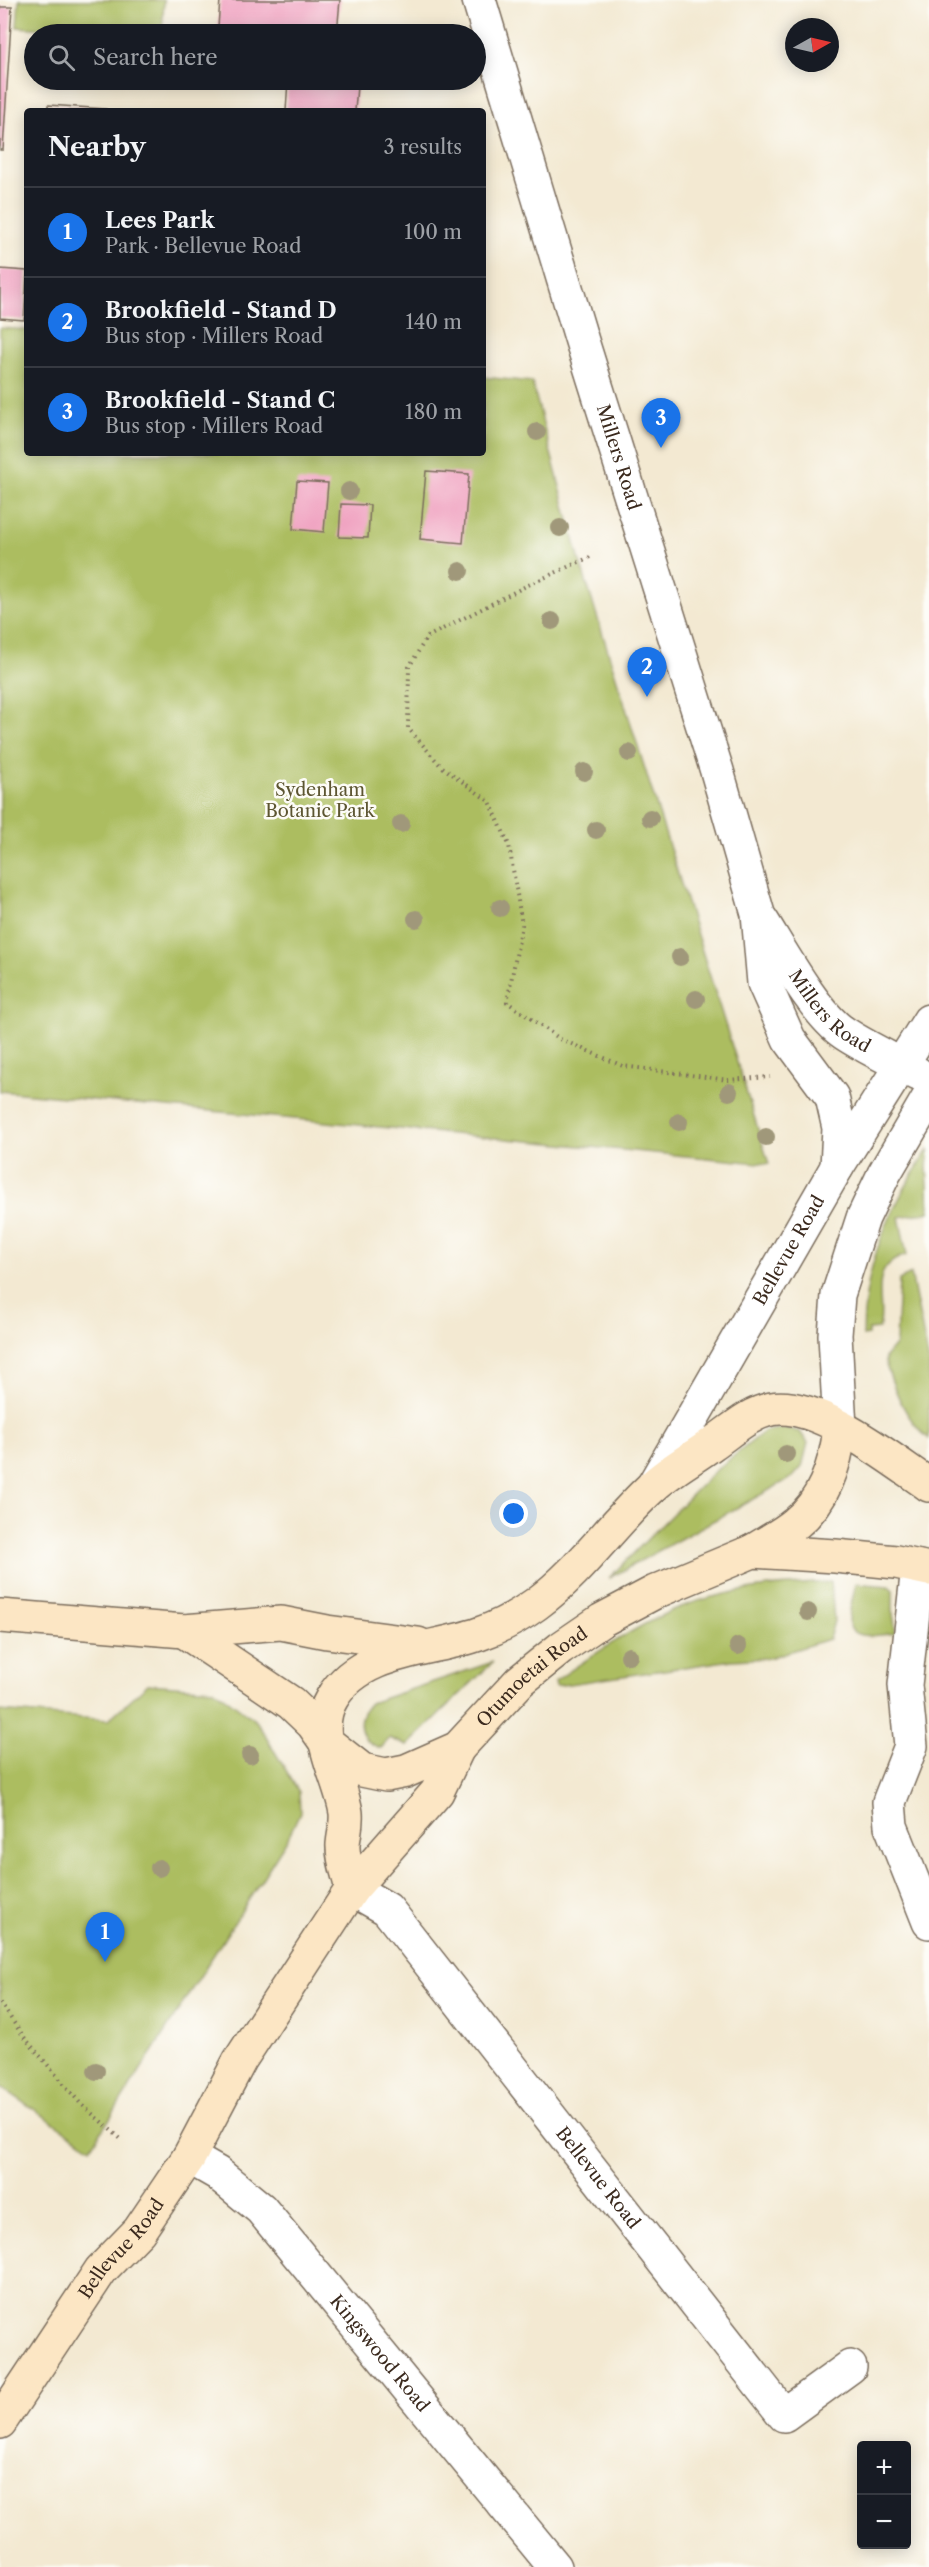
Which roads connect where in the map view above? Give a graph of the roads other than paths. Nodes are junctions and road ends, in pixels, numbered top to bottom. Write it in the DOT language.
graph roads {
  1 [pos="479,0"];
  2 [pos="758,914"];
  3 [pos="929,1021"];
  4 [pos="900,1064"];
  5 [pos="929,1080"];
  6 [pos="929,1091"];
  7 [pos="832,1097"];
  8 [pos="929,1097"];
  9 [pos="876,1107"];
  10 [pos="837,1167"];
  11 [pos="840,1428"];
  12 [pos="929,1485"];
  13 [pos="653,1486"];
  14 [pos="753,1551"];
  15 [pos="923,1568"];
  16 [pos="0,1616"];
  17 [pos="184,1631"];
  18 [pos="435,1646"];
  19 [pos="325,1741"];
  20 [pos="458,1748"];
  21 [pos="352,1889"];
  22 [pos="929,1922"];
  23 [pos="189,2157"];
  24 [pos="850,2367"];
  25 [pos="0,2422"];
  26 [pos="555,2567"];
  1 -- 2 [label="street, Millers Road"];
  2 -- 4 [label="street, Millers Road"];
  2 -- 7 [label="street, Millers Road"];
  3 -- 4 [label="street, Bellevue Road"];
  4 -- 5 [label="street, Millers Road"];
  4 -- 9 [label="street, Bellevue Road"];
  6 -- 9 [label="street"];
  7 -- 9 [label="street"];
  7 -- 10 [label="street, Millers Road"];
  8 -- 11 [label="street"];
  9 -- 10 [label="street, Bellevue Road"];
  10 -- 13 [label="street, Bellevue Road"];
  11 -- 12 [label="main road, Otumoetai Road"];
  11 -- 13 [label="main road, Otumoetai Road"];
  11 -- 14 [label="main road"];
  13 -- 18 [label="main road, Otumoetai Road"];
  14 -- 15 [label="main road, Otumoetai Road"];
  14 -- 20 [label="main road, Otumoetai Road"];
  15 -- 22 [label="street"];
  16 -- 17 [label="main road, Otumoetai Road"];
  17 -- 18 [label="main road, Otumoetai Road"];
  17 -- 19 [label="main road, Otumoetai Road"];
  18 -- 19 [label="main road"];
  19 -- 20 [label="main road, Otumoetai Road"];
  19 -- 21 [label="main road"];
  20 -- 21 [label="main road, Bellevue Road"];
  21 -- 23 [label="main road, Bellevue Road"];
  21 -- 24 [label="street, Bellevue Road"];
  23 -- 25 [label="main road, Bellevue Road"];
  23 -- 26 [label="street, Kingswood Road"];
}
